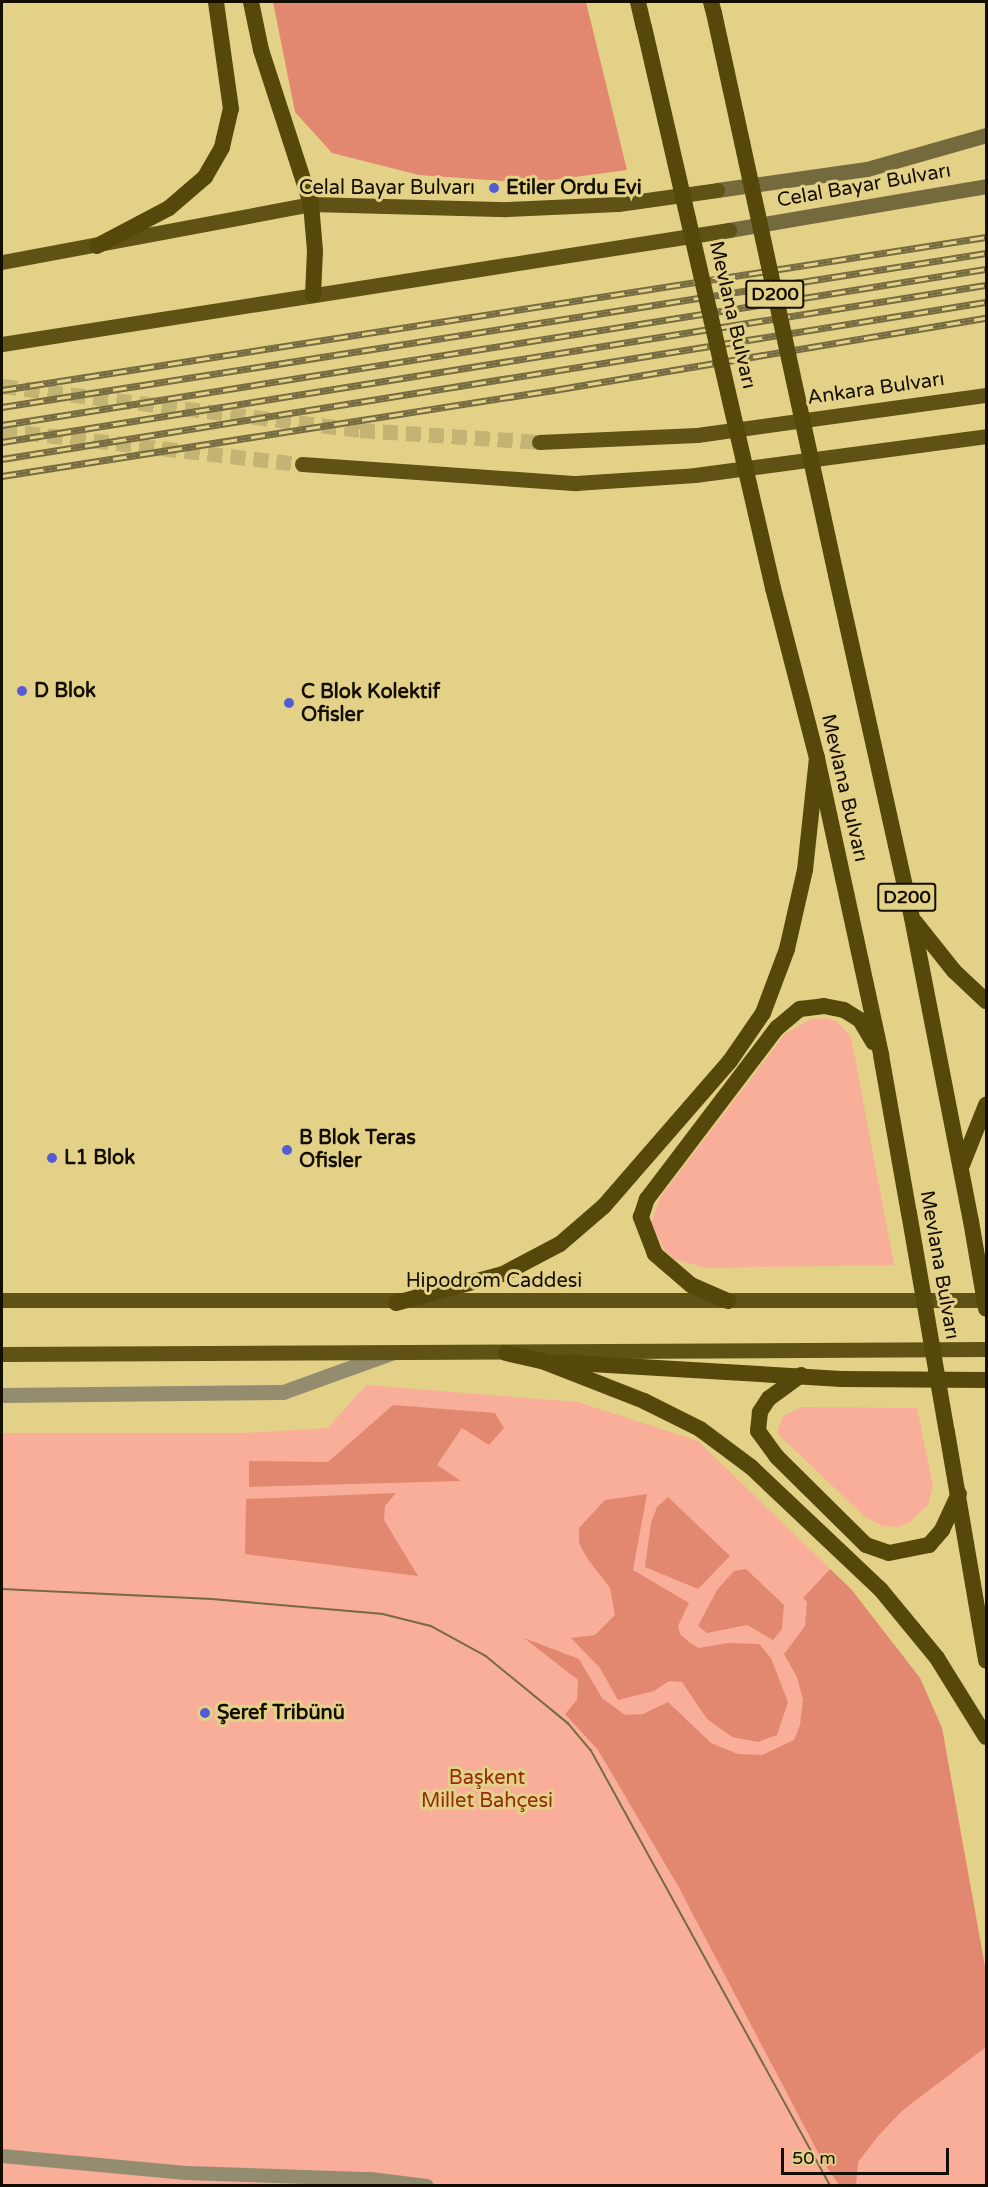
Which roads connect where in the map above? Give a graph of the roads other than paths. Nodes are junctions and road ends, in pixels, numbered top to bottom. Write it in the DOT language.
graph roads {
  1 [pos="216,2"];
  2 [pos="252,2"];
  3 [pos="638,2"];
  4 [pos="713,7"];
  5 [pos="987,135"];
  6 [pos="987,186"];
  7 [pos="311,204"];
  8 [pos="97,246"];
  9 [pos="2,262"];
  10 [pos="314,295"];
  11 [pos="2,344"];
  12 [pos="987,395"];
  13 [pos="987,436"];
  14 [pos="539,442"];
  15 [pos="302,464"];
  16 [pos="817,758"];
  17 [pos="912,918"];
  18 [pos="987,1001"];
  19 [pos="881,1055"];
  20 [pos="987,1105"];
  21 [pos="962,1166"];
  22 [pos="2,1300"];
  23 [pos="987,1300"];
  24 [pos="728,1301"];
  25 [pos="396,1303"];
  26 [pos="987,1309"];
  27 [pos="987,1349"];
  28 [pos="391,1353"];
  29 [pos="506,1353"];
  30 [pos="2,1354"];
  31 [pos="542,1361"];
  32 [pos="801,1375"];
  33 [pos="987,1380"];
  34 [pos="2,1395"];
  35 [pos="959,1494"];
  36 [pos="987,1661"];
  37 [pos="987,1737"];
  38 [pos="2,2156"];
  39 [pos="427,2186"];
  1 -- 8 [label="highway"];
  2 -- 7 [label="highway"];
  3 -- 16 [label="highway, Mevlana Bulvarı / D200, bridge"];
  4 -- 17 [label="highway, Mevlana Bulvarı / D200, bridge"];
  5 -- 7 [label="main road, Celal Bayar Bulvarı"];
  6 -- 10 [label="main road, Celal Bayar Bulvarı"];
  7 -- 8 [label="main road, Celal Bayar Bulvarı"];
  7 -- 10 [label="highway"];
  8 -- 9 [label="main road, Celal Bayar Bulvarı"];
  10 -- 11 [label="main road, Celal Bayar Bulvarı"];
  12 -- 14 [label="main road, Ankara Bulvarı"];
  13 -- 15 [label="main road"];
  16 -- 19 [label="highway, Mevlana Bulvarı / D200"];
  16 -- 25 [label="highway"];
  17 -- 18 [label="highway"];
  17 -- 21 [label="highway, Mevlana Bulvarı / D200"];
  19 -- 24 [label="highway"];
  19 -- 35 [label="highway, Mevlana Bulvarı / D200, bridge"];
  20 -- 21 [label="highway"];
  21 -- 26 [label="highway, Mevlana Bulvarı / D200, bridge"];
  22 -- 25 [label="main road, Hipodrom Caddesi"];
  23 -- 24 [label="main road, Hipodrom Caddesi"];
  24 -- 25 [label="main road, Hipodrom Caddesi"];
  27 -- 29 [label="main road"];
  28 -- 29 [label="main road"];
  28 -- 30 [label="main road"];
  28 -- 34 [label="street"];
  29 -- 31 [label="highway"];
  31 -- 32 [label="highway"];
  31 -- 37 [label="highway"];
  32 -- 33 [label="highway"];
  32 -- 35 [label="highway"];
  35 -- 36 [label="highway, Mevlana Bulvarı / D200"];
  38 -- 39 [label="street"];
}
